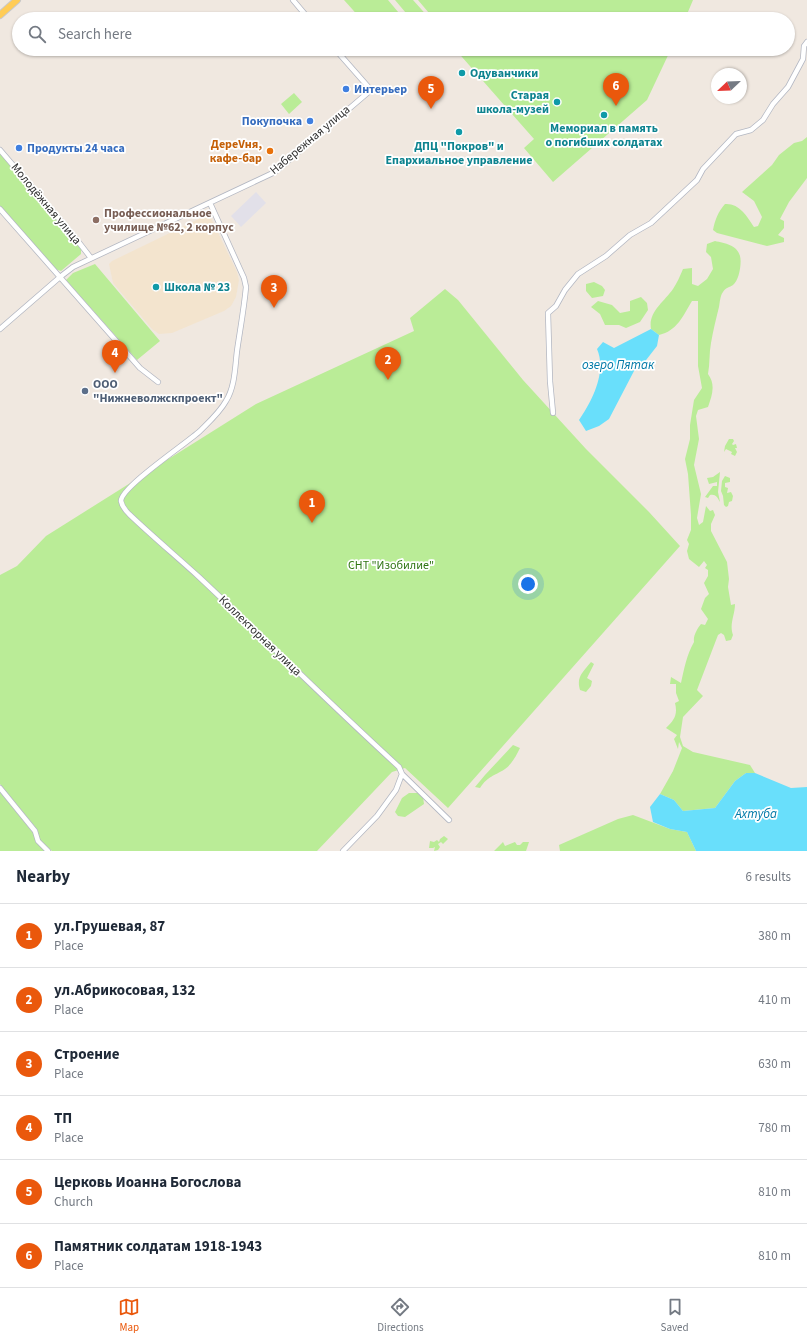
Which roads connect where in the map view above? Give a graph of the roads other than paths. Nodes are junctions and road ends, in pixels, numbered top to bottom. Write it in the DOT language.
graph roads {
  1 [pos="17,0"];
  2 [pos="293,0"];
  3 [pos="303,12"];
  4 [pos="0,15"];
  5 [pos="807,42"];
  6 [pos="341,56"];
  7 [pos="0,150"];
  8 [pos="210,203"];
  9 [pos="0,209"];
  10 [pos="91,258"];
  11 [pos="60,277"];
  12 [pos="0,329"];
  13 [pos="158,382"];
  14 [pos="553,414"];
  15 [pos="402,774"];
  16 [pos="0,788"];
  17 [pos="449,820"];
  18 [pos="48,851"];
  19 [pos="343,851"];
  1 -- 4 [label="main road"];
  2 -- 3 [label="street"];
  5 -- 14 [label="street"];
  6 -- 8 [label="street, Набережная улица"];
  7 -- 10 [label="street, Молодёжная улица"];
  8 -- 10 [label="street, Набережная улица"];
  8 -- 15 [label="street, Коллекторная улица"];
  9 -- 11 [label="street"];
  10 -- 11 [label="street, Набережная улица"];
  11 -- 12 [label="street, Набережная улица"];
  11 -- 13 [label="street"];
  15 -- 17 [label="street, Коллекторная улица"];
  15 -- 19 [label="street"];
  16 -- 18 [label="street"];
}
